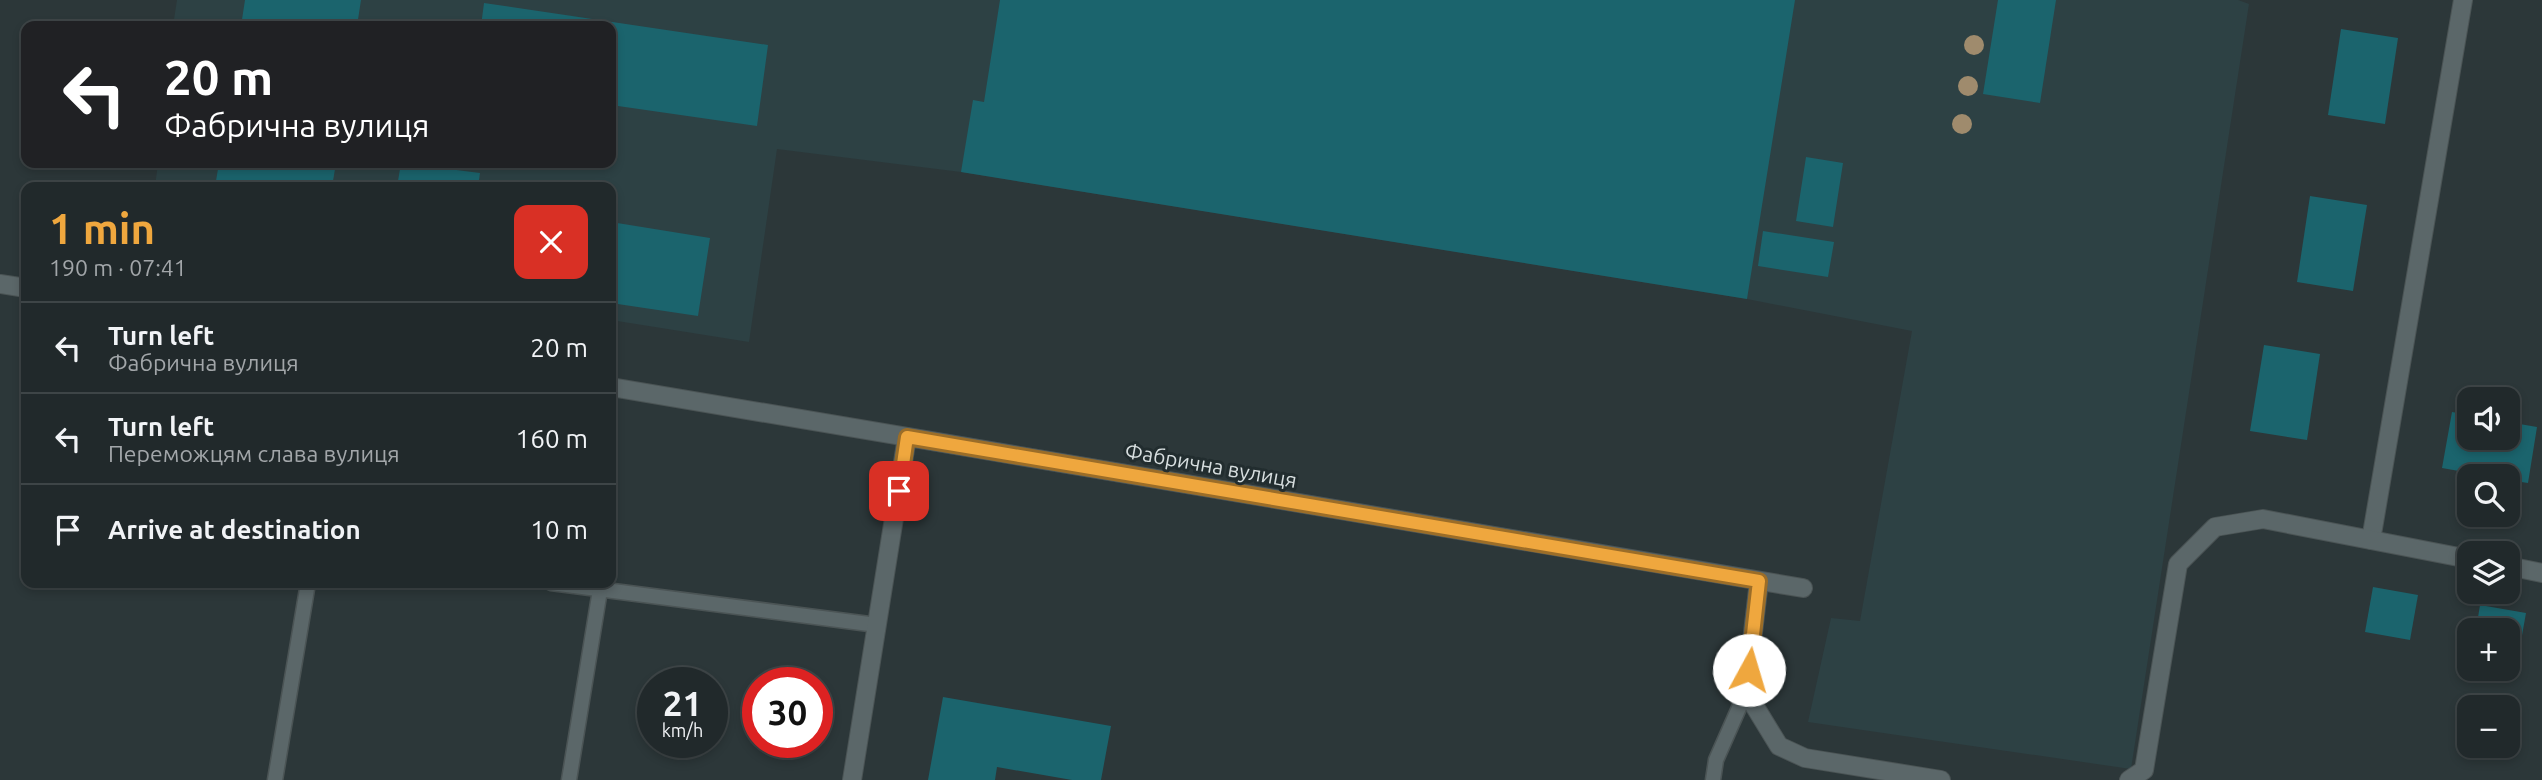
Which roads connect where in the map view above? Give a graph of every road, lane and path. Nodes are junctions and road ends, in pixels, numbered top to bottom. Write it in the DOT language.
graph roads {
  1 [pos="2463,0"];
  2 [pos="0,284"];
  3 [pos="21,287"];
  4 [pos="616,388"];
  5 [pos="907,437"];
  6 [pos="2371,540"];
  7 [pos="2457,557"];
  8 [pos="2520,568"];
  9 [pos="2542,573"];
  10 [pos="1759,581"];
  11 [pos="307,588"];
  12 [pos="586,588"];
  13 [pos="1803,588"];
  14 [pos="600,590"];
  15 [pos="877,625"];
  16 [pos="1746,692"];
  17 [pos="275,780"];
  18 [pos="569,780"];
  19 [pos="852,780"];
  20 [pos="1713,780"];
  21 [pos="1941,780"];
  22 [pos="2129,780"];
  1 -- 6 [label="street"];
  2 -- 3 [label="street"];
  4 -- 5 [label="street, Фабрична вулиця"];
  5 -- 10 [label="street, Фабрична вулиця"];
  5 -- 15 [label="street"];
  6 -- 7 [label="street"];
  6 -- 22 [label="street"];
  8 -- 9 [label="street"];
  10 -- 13 [label="street, Фабрична вулиця"];
  10 -- 16 [label="street"];
  11 -- 17 [label="lane"];
  12 -- 14 [label="lane"];
  14 -- 15 [label="lane"];
  14 -- 18 [label="lane"];
  15 -- 19 [label="street"];
  16 -- 20 [label="lane"];
  16 -- 21 [label="street"];
}
